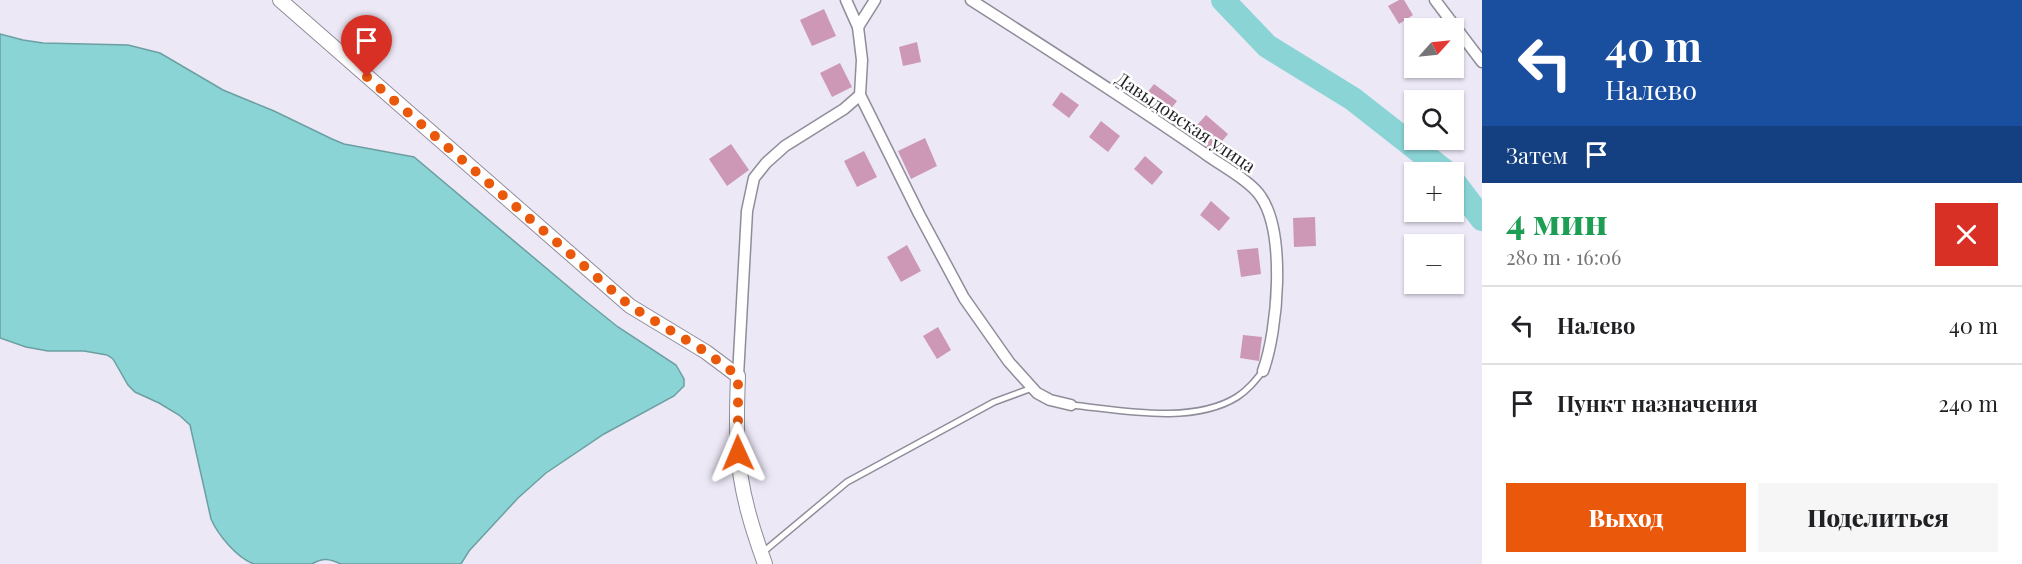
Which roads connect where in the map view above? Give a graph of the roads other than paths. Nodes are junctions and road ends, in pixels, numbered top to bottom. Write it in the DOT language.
graph roads {
  1 [pos="280,0"];
  2 [pos="846,0"];
  3 [pos="875,0"];
  4 [pos="971,0"];
  5 [pos="1435,0"];
  6 [pos="858,27"];
  7 [pos="1482,62"];
  8 [pos="860,95"];
  9 [pos="1263,370"];
  10 [pos="738,376"];
  11 [pos="1032,388"];
  12 [pos="1071,405"];
  13 [pos="763,559"];
  1 -- 10 [label="street"];
  2 -- 6 [label="street"];
  3 -- 6 [label="street"];
  4 -- 9 [label="street, Давыдовская улица"];
  5 -- 7 [label="street"];
  6 -- 8 [label="street"];
  8 -- 10 [label="street"];
  8 -- 11 [label="street"];
  9 -- 12 [label="lane"];
  10 -- 13 [label="street"];
  11 -- 12 [label="street"];
  11 -- 13 [label="lane"];
}
